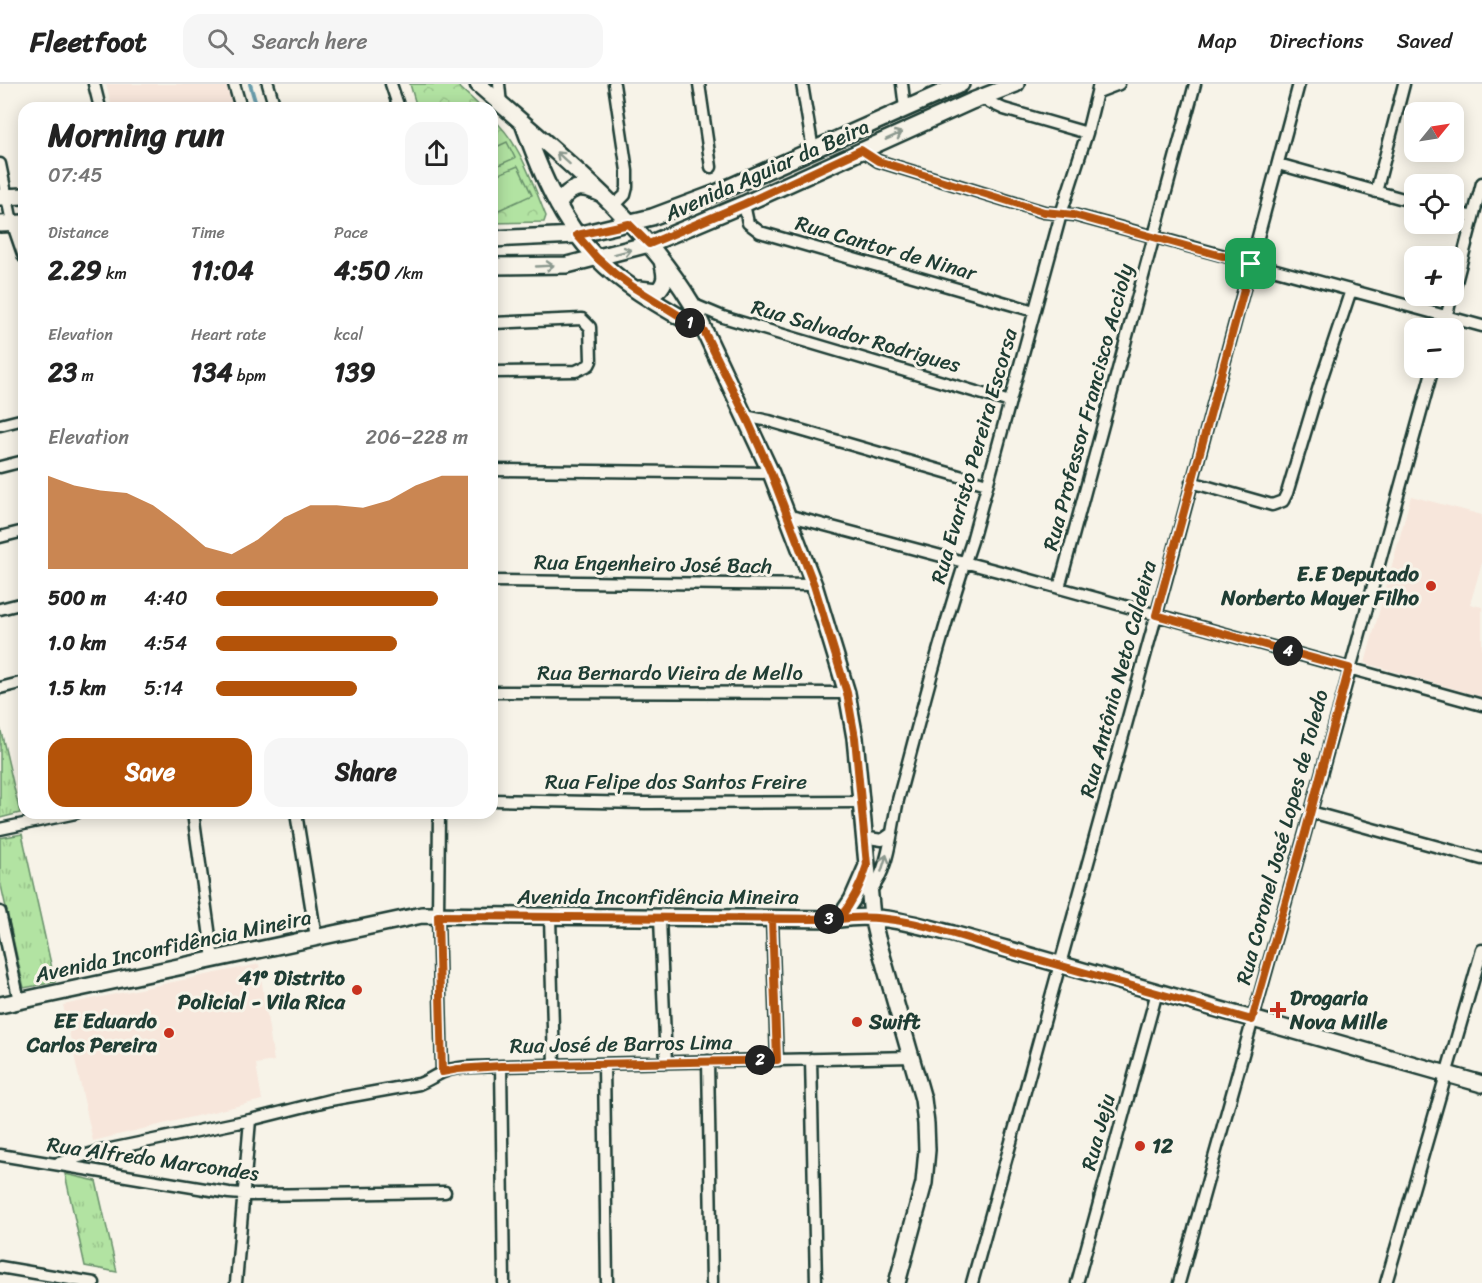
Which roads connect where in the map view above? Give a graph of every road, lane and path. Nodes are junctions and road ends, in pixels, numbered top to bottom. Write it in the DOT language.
graph roads {
  1 [pos="94,84"];
  2 [pos="234,84"];
  3 [pos="268,84"];
  4 [pos="391,84"];
  5 [pos="478,84"];
  6 [pos="499,84"];
  7 [pos="614,84"];
  8 [pos="699,84"];
  9 [pos="802,84"];
  10 [pos="902,84"];
  11 [pos="961,84"];
  12 [pos="1016,84"];
  13 [pos="1119,84"];
  14 [pos="1195,84"];
  15 [pos="1299,84"];
  16 [pos="1404,84"];
  17 [pos="1099,88"];
  18 [pos="980,98"];
  19 [pos="98,102"];
  20 [pos="239,102"];
  21 [pos="273,102"];
  22 [pos="397,102"];
  23 [pos="498,102"];
  24 [pos="498,102"];
  25 [pos="501,105"];
  26 [pos="905,108"];
  27 [pos="523,123"];
  28 [pos="1087,133"];
  29 [pos="813,150"];
  30 [pos="861,150"];
  31 [pos="0,164"];
  32 [pos="1278,164"];
  33 [pos="711,167"];
  34 [pos="1482,183"];
  35 [pos="1376,192"];
  36 [pos="602,195"];
  37 [pos="18,196"];
  38 [pos="3,197"];
  39 [pos="1404,199"];
  40 [pos="744,204"];
  41 [pos="558,205"];
  42 [pos="613,207"];
  43 [pos="1061,214"];
  44 [pos="1464,215"];
  45 [pos="1473,217"];
  46 [pos="12,223"];
  47 [pos="629,224"];
  48 [pos="577,235"];
  49 [pos="1155,237"];
  50 [pos="498,239"];
  51 [pos="18,240"];
  52 [pos="649,244"];
  53 [pos="1464,252"];
  54 [pos="597,258"];
  55 [pos="662,261"];
  56 [pos="1251,264"];
  57 [pos="498,266"];
  58 [pos="633,287"];
  59 [pos="1351,291"];
  60 [pos="692,304"];
  61 [pos="1450,306"];
  62 [pos="1034,311"];
  63 [pos="1447,316"];
  64 [pos="498,323"];
  65 [pos="1482,326"];
  66 [pos="704,331"];
  67 [pos="498,372"];
  68 [pos="1429,378"];
  69 [pos="1010,402"];
  70 [pos="745,416"];
  71 [pos="18,420"];
  72 [pos="0,424"];
  73 [pos="18,462"];
  74 [pos="0,467"];
  75 [pos="498,470"];
  76 [pos="771,473"];
  77 [pos="1191,482"];
  78 [pos="987,484"];
  79 [pos="787,515"];
  80 [pos="18,532"];
  81 [pos="0,537"];
  82 [pos="965,563"];
  83 [pos="498,581"];
  84 [pos="814,585"];
  85 [pos="1059,588"];
  86 [pos="18,604"];
  87 [pos="0,609"];
  88 [pos="1156,615"];
  89 [pos="1349,668"];
  90 [pos="18,684"];
  91 [pos="0,688"];
  92 [pos="498,692"];
  93 [pos="847,693"];
  94 [pos="1482,705"];
  95 [pos="498,800"];
  96 [pos="861,802"];
  97 [pos="1311,812"];
  98 [pos="48,819"];
  99 [pos="194,819"];
  100 [pos="297,819"];
  101 [pos="439,819"];
  102 [pos="0,829"];
  103 [pos="892,832"];
  104 [pos="864,833"];
  105 [pos="1482,859"];
  106 [pos="867,865"];
  107 [pos="870,891"];
  108 [pos="0,912"];
  109 [pos="438,916"];
  110 [pos="550,916"];
  111 [pos="872,917"];
  112 [pos="660,918"];
  113 [pos="772,919"];
  114 [pos="839,919"];
  115 [pos="316,937"];
  116 [pos="1482,950"];
  117 [pos="213,960"];
  118 [pos="1060,965"];
  119 [pos="1157,992"];
  120 [pos="19,1001"];
  121 [pos="0,1005"];
  122 [pos="1252,1020"];
  123 [pos="912,1057"];
  124 [pos="811,1059"];
  125 [pos="777,1060"];
  126 [pos="708,1061"];
  127 [pos="666,1063"];
  128 [pos="604,1064"];
  129 [pos="554,1065"];
  130 [pos="501,1066"];
  131 [pos="442,1072"];
  132 [pos="1446,1074"];
  133 [pos="1482,1084"];
  134 [pos="250,1120"];
  135 [pos="0,1143"];
  136 [pos="1,1155"];
  137 [pos="55,1164"];
  138 [pos="445,1192"];
  139 [pos="244,1194"];
  140 [pos="0,1267"];
  141 [pos="94,1283"];
  142 [pos="236,1283"];
  143 [pos="504,1283"];
  144 [pos="608,1283"];
  145 [pos="712,1283"];
  146 [pos="816,1283"];
  147 [pos="897,1283"];
  148 [pos="972,1283"];
  149 [pos="1077,1283"];
  150 [pos="1179,1283"];
  151 [pos="1386,1283"];
  1 -- 19 [label="street"];
  2 -- 20 [label="street"];
  3 -- 21 [label="street"];
  4 -- 22 [label="street"];
  5 -- 24 [label="main road"];
  6 -- 25 [label="street"];
  7 -- 42 [label="street"];
  8 -- 33 [label="street"];
  9 -- 29 [label="street"];
  10 -- 26 [label="street"];
  11 -- 26 [label="main road, Avenida Aguiar da Beira"];
  12 -- 18 [label="main road, Avenida Aguiar da Beira"];
  13 -- 17 [label="street, Rua Evaristo Pereira Escorsa"];
  14 -- 49 [label="street, Rua Professor Francisco Accioly"];
  15 -- 32 [label="street, Rua Antônio Neto Caldeira"];
  16 -- 35 [label="street"];
  17 -- 28 [label="street, Rua Evaristo Pereira Escorsa"];
  18 -- 28 [label="street"];
  30 -- 18 [label="main road, Avenida Aguiar da Beira, one-way"];
  23 -- 25 [label="main road"];
  25 -- 27 [label="main road"];
  26 -- 29 [label="main road, Avenida Aguiar da Beira"];
  36 -- 27 [label="main road, one-way"];
  27 -- 41 [label="main road"];
  28 -- 43 [label="street, Rua Evaristo Pereira Escorsa"];
  29 -- 47 [label="main road, Avenida Aguiar da Beira"];
  30 -- 40 [label="main road, Avenida Aguiar da Beira"];
  30 -- 43 [label="street"];
  31 -- 38 [label="street"];
  32 -- 35 [label="street"];
  32 -- 56 [label="street, Rua Antônio Neto Caldeira"];
  34 -- 45 [label="street"];
  35 -- 39 [label="street"];
  36 -- 41 [label="main road"];
  36 -- 42 [label="main road"];
  37 -- 38 [label="main road"];
  38 -- 46 [label="street"];
  40 -- 52 [label="main road, Avenida Aguiar da Beira"];
  40 -- 62 [label="street, Rua Cantor de Ninar"];
  41 -- 48 [label="main road"];
  42 -- 47 [label="main road"];
  43 -- 49 [label="street"];
  43 -- 62 [label="street, Rua Evaristo Pereira Escorsa"];
  44 -- 45 [label="street"];
  45 -- 53 [label="street"];
  46 -- 51 [label="street"];
  47 -- 48 [label="main road, Avenida Aguiar da Beira"];
  47 -- 52 [label="main road"];
  48 -- 50 [label="main road, Avenida Aguiar da Beira"];
  48 -- 54 [label="main road"];
  49 -- 56 [label="street"];
  49 -- 85 [label="street, Rua Professor Francisco Accioly"];
  54 -- 52 [label="main road, Avenida Aguiar da Beira, one-way"];
  52 -- 55 [label="main road"];
  57 -- 54 [label="main road, Avenida Aguiar da Beira, one-way"];
  54 -- 58 [label="main road"];
  55 -- 58 [label="main road"];
  55 -- 60 [label="main road"];
  56 -- 59 [label="street"];
  56 -- 77 [label="street, Rua Antônio Neto Caldeira"];
  58 -- 66 [label="main road"];
  59 -- 63 [label="street"];
  59 -- 77 [label="street"];
  60 -- 66 [label="main road"];
  60 -- 69 [label="street, Rua Salvador Rodrigues"];
  61 -- 63 [label="street"];
  62 -- 69 [label="street, Rua Evaristo Pereira Escorsa"];
  63 -- 65 [label="street"];
  64 -- 67 [label="street"];
  66 -- 70 [label="main road"];
  68 -- 89 [label="street, Rua Coronel José Lopes de Toledo"];
  69 -- 78 [label="street, Rua Evaristo Pereira Escorsa"];
  70 -- 76 [label="main road"];
  70 -- 78 [label="street"];
  71 -- 72 [label="street"];
  73 -- 74 [label="street"];
  75 -- 76 [label="street"];
  76 -- 79 [label="main road"];
  77 -- 88 [label="street, Rua Antônio Neto Caldeira"];
  78 -- 82 [label="street, Rua Evaristo Pereira Escorsa"];
  79 -- 82 [label="street"];
  79 -- 84 [label="main road"];
  80 -- 81 [label="street"];
  82 -- 85 [label="street"];
  82 -- 103 [label="street, Rua Evaristo Pereira Escorsa"];
  83 -- 84 [label="street, Rua Engenheiro José Bach"];
  84 -- 93 [label="main road"];
  85 -- 88 [label="street"];
  86 -- 87 [label="street"];
  88 -- 89 [label="street"];
  88 -- 118 [label="street, Rua Antônio Neto Caldeira"];
  89 -- 94 [label="street"];
  89 -- 97 [label="street, Rua Coronel José Lopes de Toledo"];
  90 -- 91 [label="street"];
  92 -- 93 [label="street, Rua Bernardo Vieira de Mello"];
  93 -- 96 [label="main road"];
  95 -- 96 [label="street, Rua Felipe dos Santos Freire"];
  96 -- 104 [label="main road"];
  97 -- 105 [label="street"];
  97 -- 122 [label="street, Rua Coronel José Lopes de Toledo"];
  98 -- 102 [label="street"];
  99 -- 117 [label="street"];
  100 -- 115 [label="street"];
  101 -- 109 [label="street"];
  103 -- 104 [label="street"];
  107 -- 103 [label="street, Rua Evaristo Pereira Escorsa, one-way"];
  104 -- 106 [label="main road"];
  106 -- 107 [label="main road"];
  106 -- 114 [label="main road"];
  107 -- 111 [label="main road"];
  108 -- 120 [label="street"];
  109 -- 110 [label="main road, Avenida Inconfidência Mineira"];
  109 -- 115 [label="main road, Avenida Inconfidência Mineira"];
  109 -- 131 [label="street"];
  110 -- 112 [label="main road, Avenida Inconfidência Mineira"];
  110 -- 129 [label="street"];
  111 -- 114 [label="main road, Avenida Inconfidência Mineira"];
  111 -- 118 [label="main road, Avenida Inconfidência Mineira"];
  111 -- 123 [label="main road"];
  112 -- 113 [label="main road, Avenida Inconfidência Mineira"];
  112 -- 127 [label="street"];
  113 -- 114 [label="main road, Avenida Inconfidência Mineira"];
  113 -- 125 [label="street"];
  115 -- 117 [label="main road, Avenida Inconfidência Mineira"];
  116 -- 132 [label="street"];
  117 -- 120 [label="main road, Avenida Inconfidência Mineira"];
  118 -- 119 [label="main road, Avenida Inconfidência Mineira"];
  118 -- 148 [label="street, Rua Antônio Neto Caldeira"];
  119 -- 122 [label="main road, Avenida Inconfidência Mineira"];
  119 -- 149 [label="street, Rua Jeju"];
  120 -- 121 [label="main road, Avenida Inconfidência Mineira"];
  122 -- 132 [label="main road, Avenida Inconfidência Mineira"];
  122 -- 150 [label="street, Rua Coronel José Lopes de Toledo"];
  123 -- 124 [label="street, Rua José de Barros Lima"];
  123 -- 147 [label="main road"];
  124 -- 125 [label="street, Rua José de Barros Lima"];
  124 -- 146 [label="street"];
  125 -- 126 [label="street, Rua José de Barros Lima"];
  126 -- 127 [label="street, Rua José de Barros Lima"];
  126 -- 145 [label="street"];
  127 -- 128 [label="street, Rua José de Barros Lima"];
  128 -- 129 [label="street, Rua José de Barros Lima"];
  128 -- 144 [label="street"];
  129 -- 130 [label="street, Rua José de Barros Lima"];
  130 -- 131 [label="street, Rua José de Barros Lima"];
  130 -- 143 [label="street"];
  131 -- 134 [label="street, Rua José de Barros Lima"];
  132 -- 133 [label="main road, Avenida Inconfidência Mineira"];
  132 -- 151 [label="street"];
  134 -- 137 [label="street, Rua José de Barros Lima"];
  134 -- 139 [label="street"];
  135 -- 136 [label="street"];
  136 -- 137 [label="street, Rua Alfredo Marcondes"];
  137 -- 139 [label="street, Rua Alfredo Marcondes"];
  138 -- 139 [label="street, Rua Alfredo Marcondes"];
  139 -- 142 [label="street"];
  140 -- 141 [label="street"];
}
